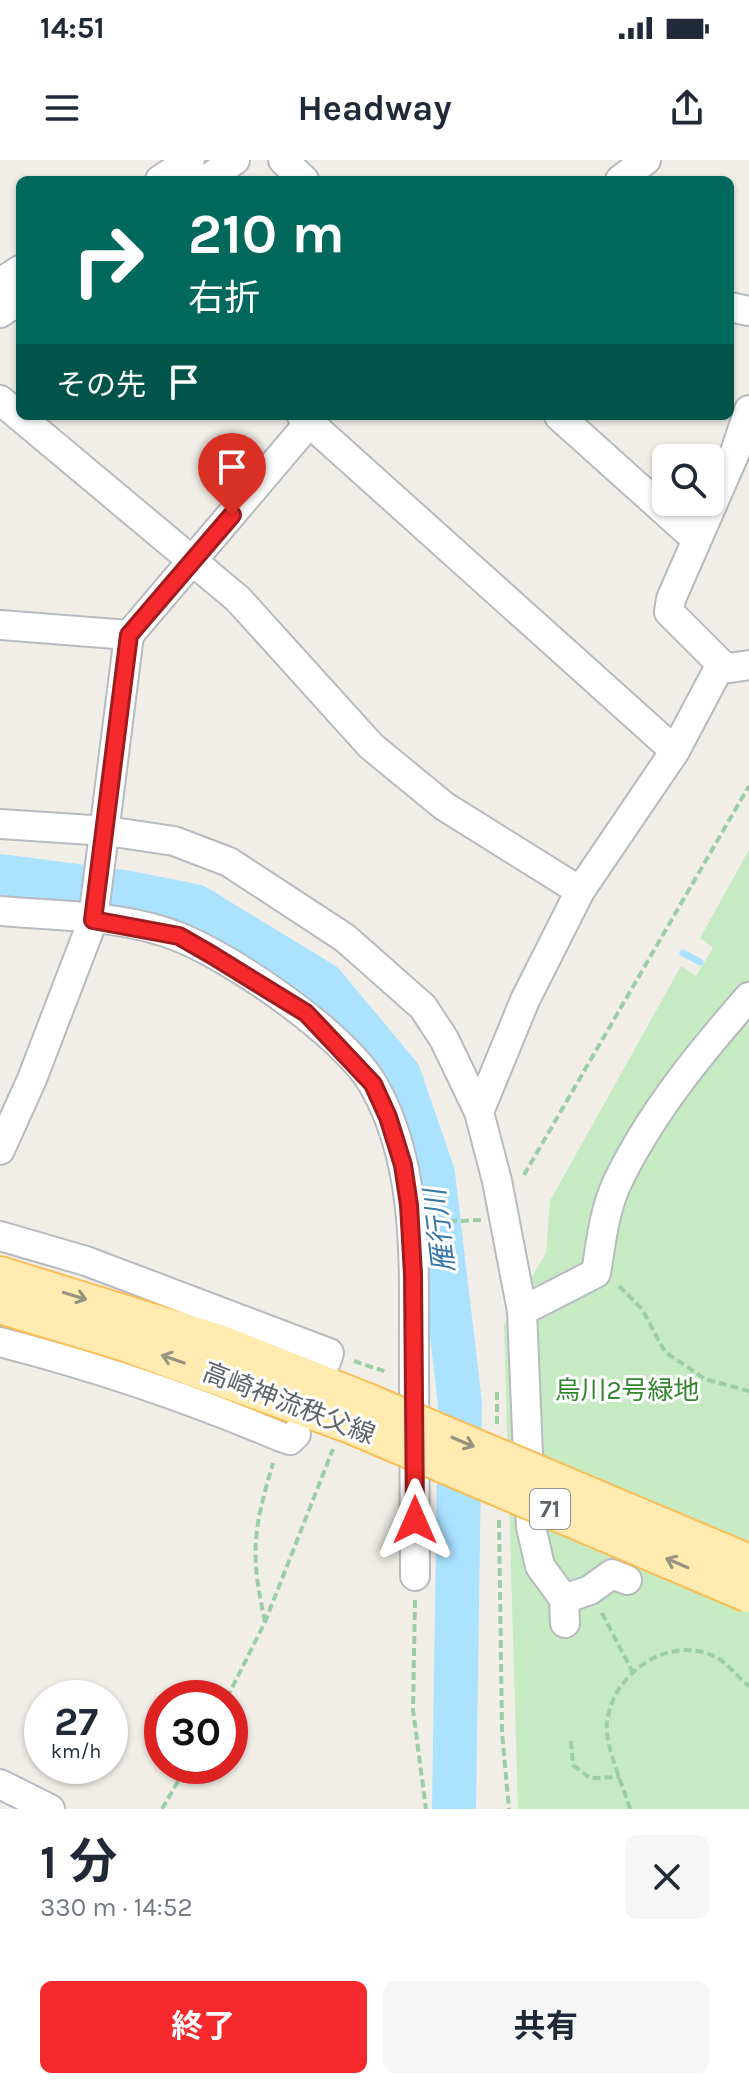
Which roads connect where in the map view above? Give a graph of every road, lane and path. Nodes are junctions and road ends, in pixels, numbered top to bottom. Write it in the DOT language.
graph roads {
  1 [pos="235,160"];
  2 [pos="283,160"];
  3 [pos="646,160"];
  4 [pos="193,169"];
  5 [pos="172,176"];
  6 [pos="300,176"];
  7 [pos="625,176"];
  8 [pos="0,400"];
  9 [pos="749,410"];
  10 [pos="16,413"];
  11 [pos="24,420"];
  12 [pos="307,420"];
  13 [pos="311,420"];
  14 [pos="563,420"];
  15 [pos="696,539"];
  16 [pos="193,561"];
  17 [pos="0,625"];
  18 [pos="129,635"];
  19 [pos="721,664"];
  20 [pos="749,665"];
  21 [pos="675,751"];
  22 [pos="749,786"];
  23 [pos="0,824"];
  24 [pos="107,831"];
  25 [pos="580,891"];
  26 [pos="0,911"];
  27 [pos="93,920"];
  28 [pos="749,997"];
  29 [pos="479,1112"];
  30 [pos="0,1150"];
  31 [pos="499,1217"];
  32 [pos="416,1222"];
  33 [pos="0,1236"];
  34 [pos="597,1264"];
  35 [pos="0,1275"];
  36 [pos="0,1305"];
  37 [pos="522,1311"];
  38 [pos="0,1342"];
  39 [pos="327,1357"];
  40 [pos="414,1380"];
  41 [pos="749,1391"];
  42 [pos="350,1425"];
  43 [pos="288,1435"];
  44 [pos="749,1563"];
  45 [pos="415,1576"];
  46 [pos="627,1580"];
  47 [pos="749,1594"];
  48 [pos="573,1604"];
  49 [pos="265,1622"];
  50 [pos="632,1671"];
  51 [pos="236,1680"];
  52 [pos="749,1686"];
  53 [pos="571,1741"];
  54 [pos="620,1777"];
  55 [pos="0,1784"];
  56 [pos="177,1784"];
  57 [pos="50,1809"];
  58 [pos="162,1809"];
  59 [pos="426,1809"];
  60 [pos="630,1809"];
  1 -- 4 [label="street"];
  2 -- 6 [label="street"];
  3 -- 7 [label="street"];
  4 -- 5 [label="street"];
  8 -- 10 [label="street"];
  9 -- 15 [label="street"];
  11 -- 16 [label="street"];
  12 -- 16 [label="street"];
  13 -- 21 [label="street"];
  14 -- 15 [label="street"];
  15 -- 19 [label="street"];
  16 -- 18 [label="street"];
  16 -- 25 [label="street"];
  17 -- 18 [label="street"];
  18 -- 24 [label="street"];
  19 -- 20 [label="street"];
  19 -- 21 [label="street"];
  21 -- 25 [label="street"];
  22 -- 31 [label="path"];
  23 -- 24 [label="street"];
  24 -- 27 [label="street"];
  24 -- 29 [label="street"];
  25 -- 29 [label="street"];
  26 -- 27 [label="street"];
  27 -- 30 [label="street"];
  27 -- 32 [label="street"];
  28 -- 34 [label="street"];
  29 -- 31 [label="street"];
  31 -- 32 [label="path"];
  31 -- 37 [label="street"];
  32 -- 40 [label="street"];
  33 -- 39 [label="street"];
  34 -- 37 [label="street"];
  34 -- 41 [label="path"];
  35 -- 42 [label="main road, 高崎神流秩父線 / 71, one-way"];
  42 -- 36 [label="main road, 高崎神流秩父線 / 71, one-way"];
  37 -- 48 [label="street"];
  38 -- 43 [label="street"];
  39 -- 40 [label="path"];
  40 -- 45 [label="street"];
  42 -- 44 [label="main road, 高崎神流秩父線 / 71, one-way, bridge"];
  47 -- 42 [label="main road, 高崎神流秩父線 / 71, one-way, bridge"];
  42 -- 49 [label="path"];
  43 -- 49 [label="path"];
  45 -- 59 [label="path"];
  46 -- 48 [label="street"];
  48 -- 50 [label="path"];
  49 -- 51 [label="path"];
  50 -- 52 [label="path"];
  50 -- 54 [label="path"];
  53 -- 54 [label="path"];
  54 -- 60 [label="path"];
  55 -- 57 [label="street"];
  56 -- 58 [label="path"];
}
